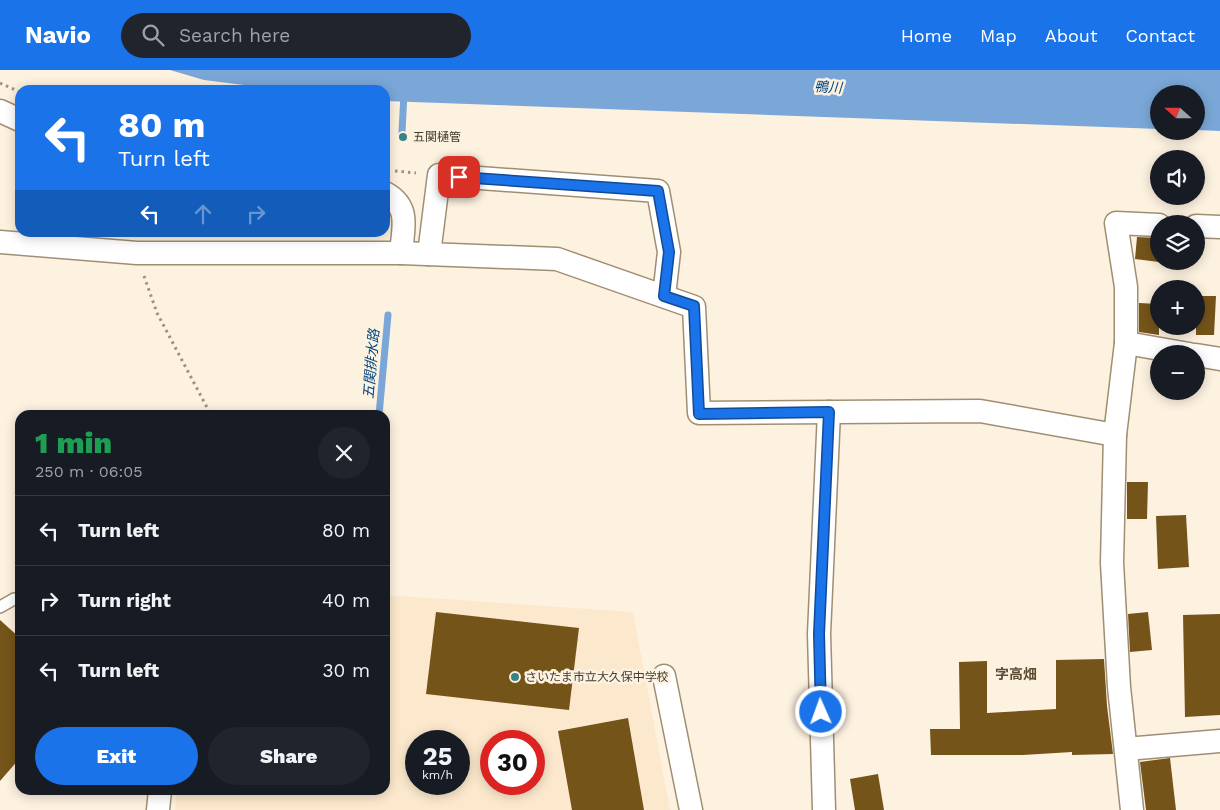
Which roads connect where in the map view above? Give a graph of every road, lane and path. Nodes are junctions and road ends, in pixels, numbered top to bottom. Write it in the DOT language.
graph roads {
  1 [pos="0,83"];
  2 [pos="15,90"];
  3 [pos="0,111"];
  4 [pos="15,118"];
  5 [pos="394,171"];
  6 [pos="439,175"];
  7 [pos="390,196"];
  8 [pos="1150,225"];
  9 [pos="1205,226"];
  10 [pos="1220,227"];
  11 [pos="0,242"];
  12 [pos="136,253"];
  13 [pos="402,253"];
  14 [pos="429,254"];
  15 [pos="664,296"];
  16 [pos="1126,343"];
  17 [pos="1150,347"];
  18 [pos="1205,356"];
  19 [pos="1220,359"];
  20 [pos="208,410"];
  21 [pos="829,412"];
  22 [pos="1115,435"];
  23 [pos="14,600"];
  24 [pos="0,607"];
  25 [pos="664,676"];
  26 [pos="1220,740"];
  27 [pos="1126,749"];
  28 [pos="160,795"];
  29 [pos="158,810"];
  30 [pos="691,810"];
  31 [pos="824,810"];
  32 [pos="1132,810"];
  1 -- 2 [label="path"];
  3 -- 4 [label="street"];
  5 -- 6 [label="path"];
  6 -- 14 [label="street"];
  6 -- 15 [label="street"];
  7 -- 13 [label="street"];
  8 -- 16 [label="street"];
  9 -- 10 [label="street"];
  11 -- 12 [label="street"];
  12 -- 13 [label="street"];
  12 -- 20 [label="path"];
  13 -- 14 [label="street"];
  14 -- 15 [label="street"];
  15 -- 21 [label="street"];
  16 -- 17 [label="street"];
  16 -- 22 [label="street"];
  18 -- 19 [label="street"];
  21 -- 22 [label="street"];
  21 -- 31 [label="street"];
  22 -- 27 [label="street"];
  23 -- 24 [label="lane"];
  25 -- 30 [label="street"];
  26 -- 27 [label="street"];
  27 -- 32 [label="street"];
  28 -- 29 [label="street"];
}
